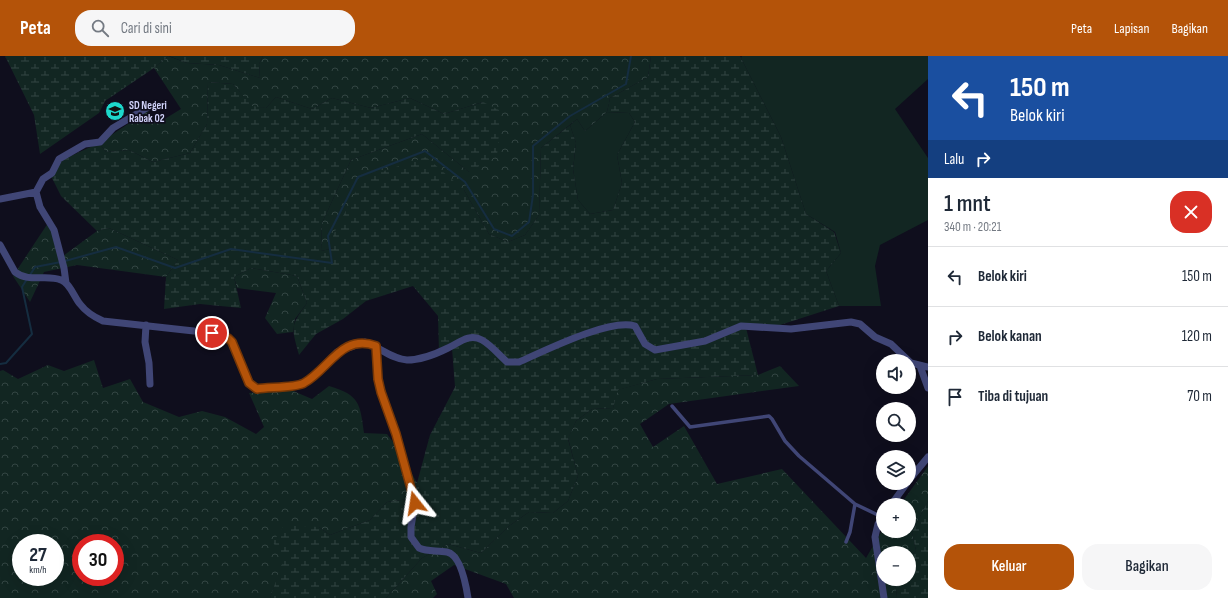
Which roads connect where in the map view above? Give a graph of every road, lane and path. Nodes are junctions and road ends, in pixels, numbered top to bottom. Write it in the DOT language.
graph roads {
  1 [pos="150,106"];
  2 [pos="36,192"];
  3 [pos="0,199"];
  4 [pos="0,245"];
  5 [pos="66,283"];
  6 [pos="146,324"];
  7 [pos="376,346"];
  8 [pos="920,366"];
  9 [pos="928,367"];
  10 [pos="150,384"];
  11 [pos="928,388"];
  12 [pos="672,406"];
  13 [pos="928,457"];
  14 [pos="916,472"];
  15 [pos="855,504"];
  16 [pos="876,514"];
  17 [pos="876,532"];
  18 [pos="846,542"];
  19 [pos="468,598"];
  20 [pos="884,598"];
  1 -- 2 [label="street"];
  2 -- 3 [label="street"];
  2 -- 5 [label="street"];
  4 -- 5 [label="street"];
  5 -- 6 [label="street"];
  6 -- 7 [label="street"];
  6 -- 10 [label="street"];
  7 -- 8 [label="street"];
  7 -- 19 [label="street"];
  8 -- 9 [label="street"];
  8 -- 11 [label="street"];
  12 -- 15 [label="lane"];
  13 -- 14 [label="street"];
  15 -- 16 [label="lane"];
  15 -- 18 [label="lane"];
  17 -- 20 [label="street"];
}
